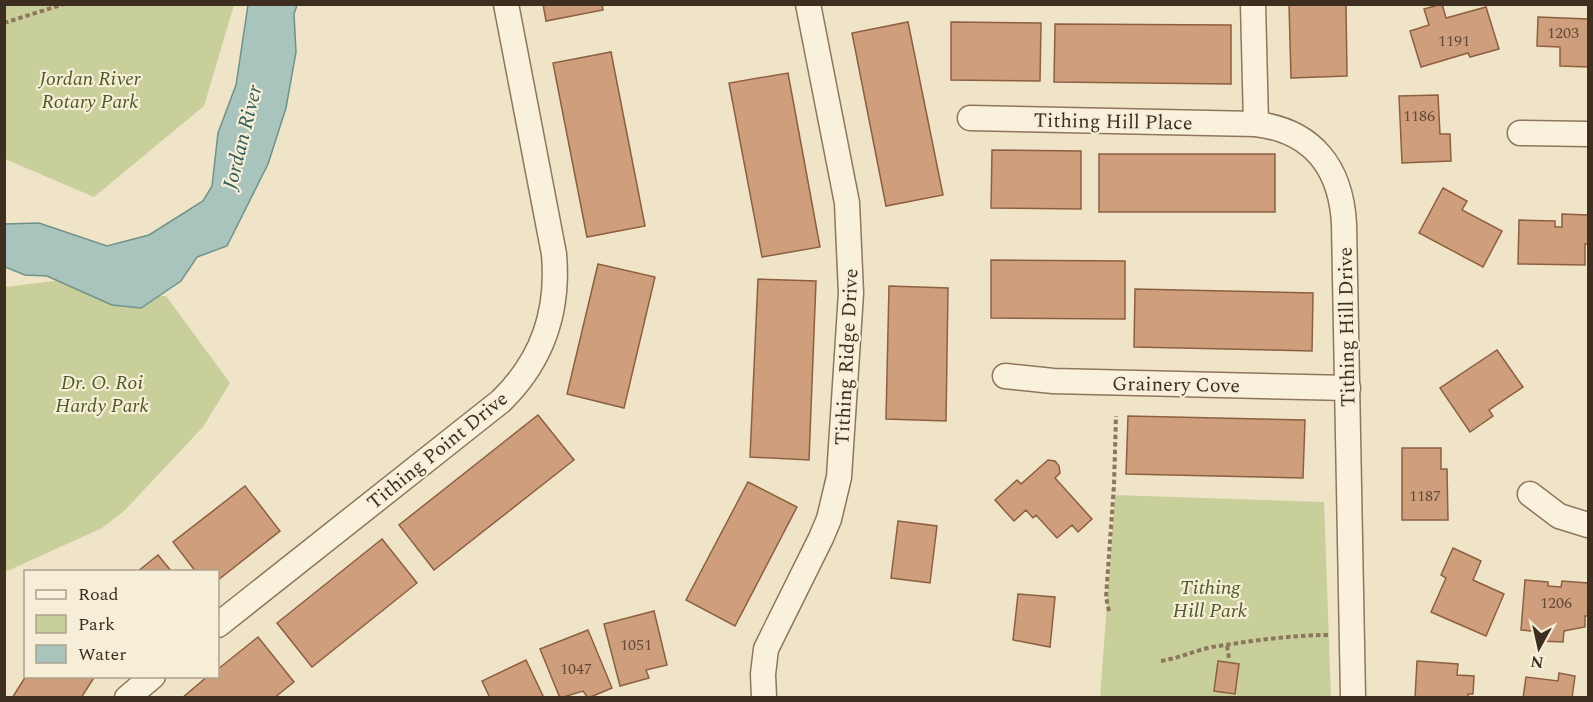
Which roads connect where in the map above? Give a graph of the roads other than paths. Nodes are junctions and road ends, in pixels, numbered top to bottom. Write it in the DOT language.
graph roads {
  1 [pos="506,4"];
  2 [pos="808,4"];
  3 [pos="1253,4"];
  4 [pos="970,118"];
  5 [pos="1256,124"];
  6 [pos="1520,133"];
  7 [pos="1588,134"];
  8 [pos="1005,376"];
  9 [pos="1347,388"];
  10 [pos="1530,494"];
  11 [pos="1588,525"];
  12 [pos="219,624"];
  13 [pos="151,678"];
  14 [pos="127,698"];
  15 [pos="764,698"];
  16 [pos="1353,698"];
  1 -- 12 [label="street, Tithing Point Drive"];
  2 -- 15 [label="street, Tithing Ridge Drive"];
  3 -- 5 [label="street"];
  4 -- 5 [label="street, Tithing Hill Place"];
  5 -- 9 [label="street, Tithing Hill Drive"];
  6 -- 7 [label="street"];
  8 -- 9 [label="street, Grainery Cove"];
  9 -- 16 [label="street, Tithing Hill Drive"];
  10 -- 11 [label="street"];
  13 -- 14 [label="street"];
}
